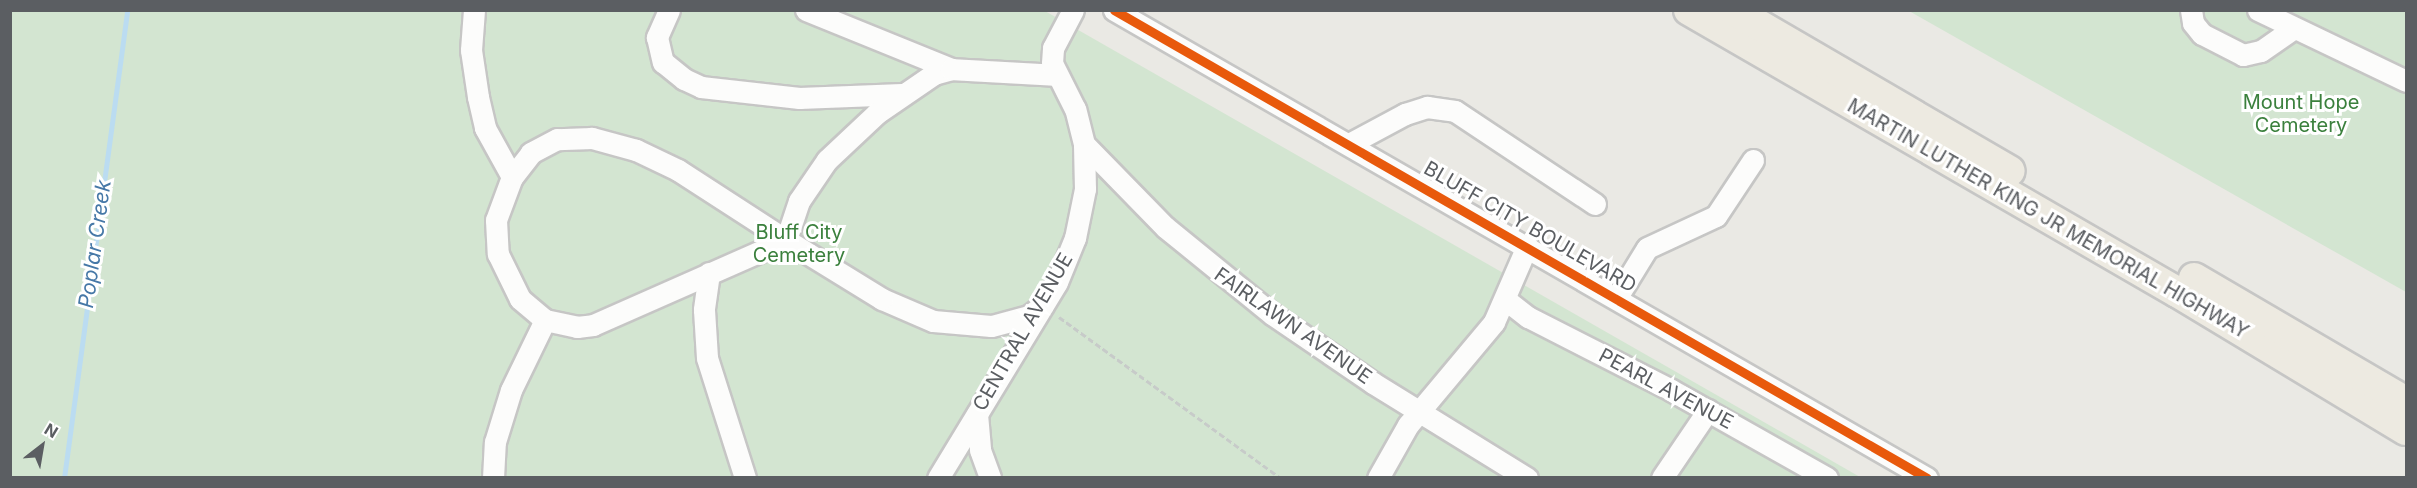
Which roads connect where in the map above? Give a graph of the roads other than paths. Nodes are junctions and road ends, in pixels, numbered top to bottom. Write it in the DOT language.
graph roads {
  1 [pos="474,10"];
  2 [pos="669,10"];
  3 [pos="806,10"];
  4 [pos="1073,10"];
  5 [pos="1114,10"];
  6 [pos="1689,10"];
  7 [pos="1733,10"];
  8 [pos="2191,10"];
  9 [pos="2258,10"];
  10 [pos="2294,28"];
  11 [pos="951,69"];
  12 [pos="1057,75"];
  13 [pos="2406,81"];
  14 [pos="903,94"];
  15 [pos="1084,144"];
  16 [pos="1349,144"];
  17 [pos="1752,159"];
  18 [pos="512,177"];
  19 [pos="1595,204"];
  20 [pos="786,240"];
  21 [pos="1527,246"];
  22 [pos="709,273"];
  23 [pos="1617,297"];
  24 [pos="1506,300"];
  25 [pos="1043,305"];
  26 [pos="545,320"];
  27 [pos="2406,402"];
  28 [pos="1708,410"];
  29 [pos="1419,412"];
  30 [pos="977,414"];
  31 [pos="2406,430"];
  32 [pos="494,477"];
  33 [pos="746,477"];
  34 [pos="938,477"];
  35 [pos="990,477"];
  36 [pos="1378,477"];
  37 [pos="1527,477"];
  38 [pos="1662,477"];
  39 [pos="1827,477"];
  40 [pos="1927,477"];
  1 -- 18 [label="street"];
  2 -- 14 [label="street"];
  3 -- 11 [label="street"];
  4 -- 12 [label="street, CENTRAL AVENUE"];
  5 -- 16 [label="street, BLUFF CITY BOULEVARD"];
  6 -- 31 [label="highway, MARTIN LUTHER KING JR MEMORIAL HIGHWAY"];
  7 -- 27 [label="highway, MARTIN LUTHER KING JR MEMORIAL HIGHWAY"];
  8 -- 10 [label="street"];
  9 -- 10 [label="street"];
  10 -- 13 [label="street"];
  11 -- 12 [label="street"];
  11 -- 14 [label="street"];
  12 -- 15 [label="street, CENTRAL AVENUE"];
  14 -- 20 [label="street"];
  15 -- 25 [label="street, CENTRAL AVENUE"];
  15 -- 29 [label="street, FAIRLAWN AVENUE"];
  16 -- 19 [label="street"];
  16 -- 21 [label="street, BLUFF CITY BOULEVARD"];
  17 -- 23 [label="street"];
  18 -- 20 [label="street"];
  18 -- 26 [label="street"];
  20 -- 22 [label="street"];
  20 -- 25 [label="street"];
  21 -- 23 [label="street, BLUFF CITY BOULEVARD"];
  21 -- 24 [label="street"];
  22 -- 26 [label="street"];
  22 -- 33 [label="street"];
  23 -- 40 [label="street, BLUFF CITY BOULEVARD"];
  24 -- 28 [label="street, PEARL AVENUE"];
  24 -- 29 [label="street"];
  25 -- 30 [label="street, CENTRAL AVENUE"];
  26 -- 32 [label="street"];
  28 -- 38 [label="street"];
  28 -- 39 [label="street, PEARL AVENUE"];
  29 -- 36 [label="street"];
  29 -- 37 [label="street, FAIRLAWN AVENUE"];
  30 -- 34 [label="street, CENTRAL AVENUE"];
  30 -- 35 [label="street"];
}
